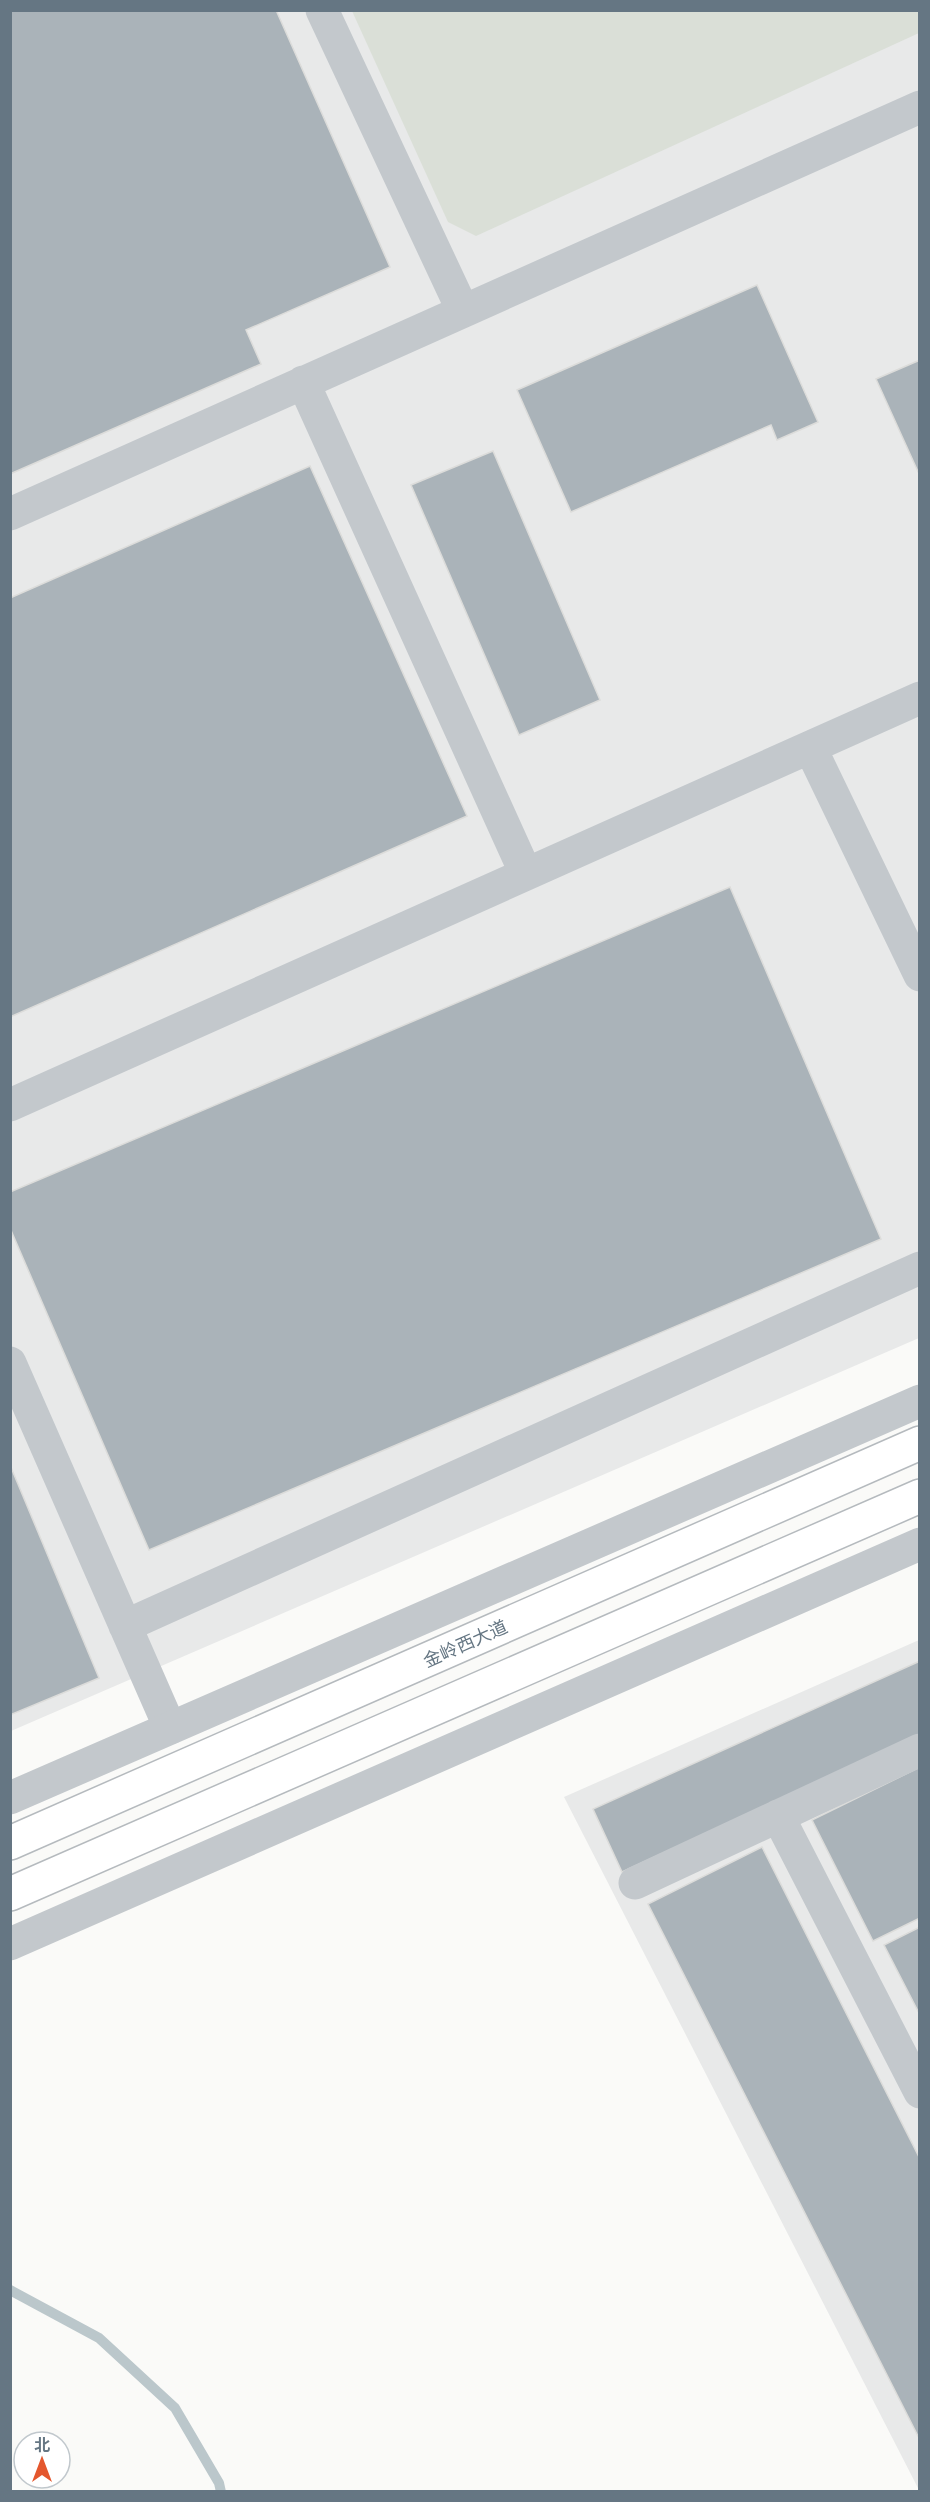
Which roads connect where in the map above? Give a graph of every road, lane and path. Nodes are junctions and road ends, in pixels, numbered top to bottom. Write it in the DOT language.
graph roads {
  1 [pos="322,10"];
  2 [pos="920,107"];
  3 [pos="463,311"];
  4 [pos="303,382"];
  5 [pos="10,514"];
  6 [pos="920,698"];
  7 [pos="810,747"];
  8 [pos="526,874"];
  9 [pos="920,975"];
  10 [pos="10,1105"];
  11 [pos="920,1268"];
  12 [pos="10,1363"];
  13 [pos="920,1401"];
  14 [pos="920,1443"];
  15 [pos="920,1496"];
  16 [pos="920,1544"];
  17 [pos="125,1626"];
  18 [pos="170,1728"];
  19 [pos="920,1750"];
  20 [pos="10,1798"];
  21 [pos="778,1816"];
  22 [pos="10,1843"];
  23 [pos="635,1883"];
  24 [pos="10,1894"];
  25 [pos="10,1944"];
  26 [pos="920,2092"];
  1 -- 3 [label="street"];
  2 -- 3 [label="street"];
  3 -- 4 [label="street"];
  4 -- 5 [label="street"];
  4 -- 8 [label="street"];
  6 -- 7 [label="street"];
  7 -- 8 [label="street"];
  7 -- 9 [label="street"];
  8 -- 10 [label="street"];
  11 -- 17 [label="street"];
  12 -- 17 [label="street"];
  13 -- 18 [label="street"];
  14 -- 22 [label="main road, 金岭西大道"];
  15 -- 24 [label="main road"];
  16 -- 25 [label="street"];
  17 -- 18 [label="street"];
  18 -- 20 [label="street"];
  19 -- 21 [label="street"];
  21 -- 23 [label="street"];
  21 -- 26 [label="street"];
}
